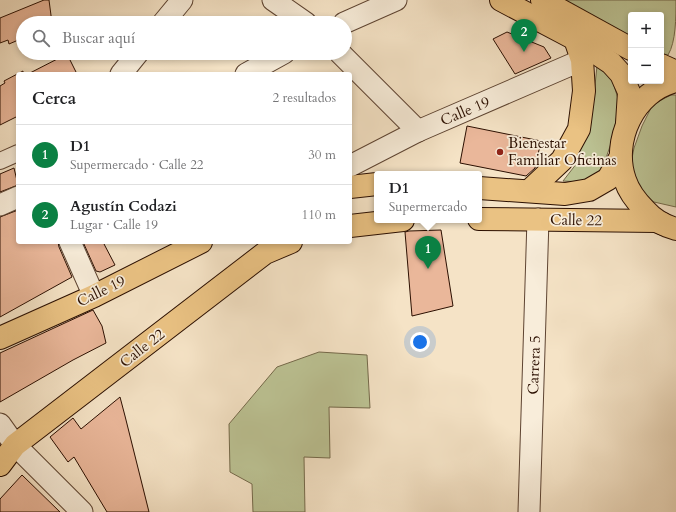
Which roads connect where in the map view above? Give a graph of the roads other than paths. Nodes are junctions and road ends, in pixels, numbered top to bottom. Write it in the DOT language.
graph roads {
  1 [pos="182,0"];
  2 [pos="273,0"];
  3 [pos="396,0"];
  4 [pos="501,0"];
  5 [pos="542,0"];
  6 [pos="169,16"];
  7 [pos="296,16"];
  8 [pos="352,19"];
  9 [pos="575,39"];
  10 [pos="629,48"];
  11 [pos="132,60"];
  12 [pos="271,60"];
  13 [pos="347,60"];
  14 [pos="582,60"];
  15 [pos="664,66"];
  16 [pos="123,72"];
  17 [pos="250,72"];
  18 [pos="676,72"];
  19 [pos="676,81"];
  20 [pos="627,123"];
  21 [pos="418,131"];
  22 [pos="16,154"];
  23 [pos="620,158"];
  24 [pos="0,161"];
  25 [pos="352,165"];
  26 [pos="374,184"];
  27 [pos="352,187"];
  28 [pos="482,188"];
  29 [pos="529,191"];
  30 [pos="16,198"];
  31 [pos="0,205"];
  32 [pos="482,219"];
  33 [pos="538,219"];
  34 [pos="376,223"];
  35 [pos="352,226"];
  36 [pos="674,228"];
  37 [pos="71,244"];
  38 [pos="197,244"];
  39 [pos="287,244"];
  40 [pos="94,296"];
  41 [pos="0,338"];
  42 [pos="0,424"];
  43 [pos="15,445"];
  44 [pos="0,465"];
  45 [pos="82,512"];
  46 [pos="529,512"];
  1 -- 6 [label="street"];
  2 -- 7 [label="street"];
  3 -- 8 [label="street"];
  4 -- 9 [label="main road"];
  5 -- 10 [label="main road"];
  9 -- 14 [label="main road"];
  9 -- 20 [label="main road"];
  11 -- 16 [label="street"];
  12 -- 17 [label="street"];
  13 -- 21 [label="street"];
  14 -- 21 [label="street, Calle 19"];
  14 -- 29 [label="main road"];
  15 -- 18 [label="main road"];
  19 -- 20 [label="main road"];
  20 -- 23 [label="main road"];
  21 -- 25 [label="street, Calle 19"];
  22 -- 24 [label="street"];
  23 -- 29 [label="main road"];
  23 -- 36 [label="main road"];
  26 -- 27 [label="main road"];
  28 -- 29 [label="main road"];
  30 -- 31 [label="street"];
  32 -- 33 [label="main road, Calle 22"];
  33 -- 36 [label="main road, Calle 22"];
  33 -- 46 [label="street, Carrera 5"];
  34 -- 35 [label="main road"];
  37 -- 40 [label="street"];
  38 -- 40 [label="main road, Calle 19"];
  39 -- 43 [label="main road, Calle 22"];
  40 -- 41 [label="main road, Calle 19"];
  42 -- 43 [label="street"];
  43 -- 44 [label="main road, Calle 22"];
  43 -- 45 [label="street"];
}
